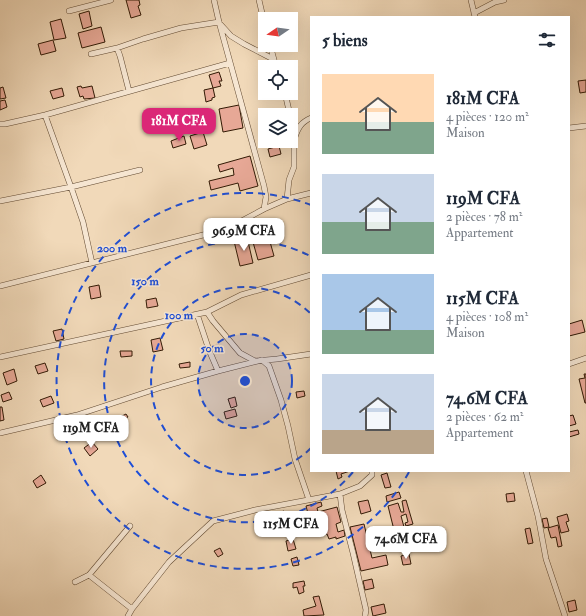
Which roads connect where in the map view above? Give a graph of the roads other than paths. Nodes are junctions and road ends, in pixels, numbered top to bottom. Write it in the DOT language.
graph roads {
  1 [pos="111,0"];
  2 [pos="214,0"];
  3 [pos="259,0"];
  4 [pos="472,0"];
  5 [pos="504,0"];
  6 [pos="69,11"];
  7 [pos="262,12"];
  8 [pos="475,15"];
  9 [pos="219,22"];
  10 [pos="117,48"];
  11 [pos="272,52"];
  12 [pos="91,54"];
  13 [pos="273,59"];
  14 [pos="230,62"];
  15 [pos="130,91"];
  16 [pos="45,115"];
  17 [pos="310,119"];
  18 [pos="0,124"];
  19 [pos="586,126"];
  20 [pos="570,128"];
  21 [pos="298,129"];
  22 [pos="294,148"];
  23 [pos="140,170"];
  24 [pos="71,187"];
  25 [pos="310,193"];
  26 [pos="287,199"];
  27 [pos="0,201"];
  28 [pos="264,209"];
  29 [pos="92,263"];
  30 [pos="310,275"];
  31 [pos="0,286"];
  32 [pos="207,312"];
  33 [pos="197,314"];
  34 [pos="310,354"];
  35 [pos="0,357"];
  36 [pos="586,358"];
  37 [pos="262,360"];
  38 [pos="570,364"];
  39 [pos="218,371"];
  40 [pos="0,433"];
  41 [pos="372,472"];
  42 [pos="526,472"];
  43 [pos="340,494"];
  44 [pos="309,500"];
  45 [pos="130,526"];
  46 [pos="89,575"];
  47 [pos="75,582"];
  48 [pos="132,609"];
  49 [pos="128,616"];
  50 [pos="365,616"];
  51 [pos="566,616"];
  1 -- 6 [label="street"];
  2 -- 9 [label="street"];
  3 -- 7 [label="street"];
  4 -- 8 [label="street"];
  5 -- 8 [label="street"];
  9 -- 10 [label="street"];
  9 -- 13 [label="street"];
  9 -- 14 [label="street"];
  10 -- 12 [label="street"];
  10 -- 15 [label="street"];
  11 -- 13 [label="street"];
  14 -- 15 [label="street"];
  14 -- 28 [label="street"];
  15 -- 16 [label="street"];
  16 -- 18 [label="street"];
  16 -- 24 [label="street"];
  17 -- 21 [label="street"];
  19 -- 20 [label="street"];
  22 -- 26 [label="street"];
  23 -- 24 [label="street"];
  24 -- 27 [label="street"];
  24 -- 29 [label="street"];
  25 -- 26 [label="street"];
  26 -- 28 [label="street"];
  28 -- 29 [label="street"];
  29 -- 31 [label="street"];
  30 -- 32 [label="street"];
  32 -- 33 [label="street"];
  32 -- 37 [label="street"];
  33 -- 35 [label="street"];
  33 -- 39 [label="street"];
  34 -- 37 [label="street"];
  36 -- 38 [label="street"];
  37 -- 39 [label="street"];
  37 -- 44 [label="street"];
  39 -- 40 [label="street"];
  41 -- 43 [label="street"];
  42 -- 51 [label="street"];
  43 -- 44 [label="street"];
  43 -- 50 [label="street"];
  44 -- 48 [label="street"];
  45 -- 46 [label="street"];
  46 -- 47 [label="street"];
  46 -- 48 [label="street"];
  48 -- 49 [label="street"];
}
